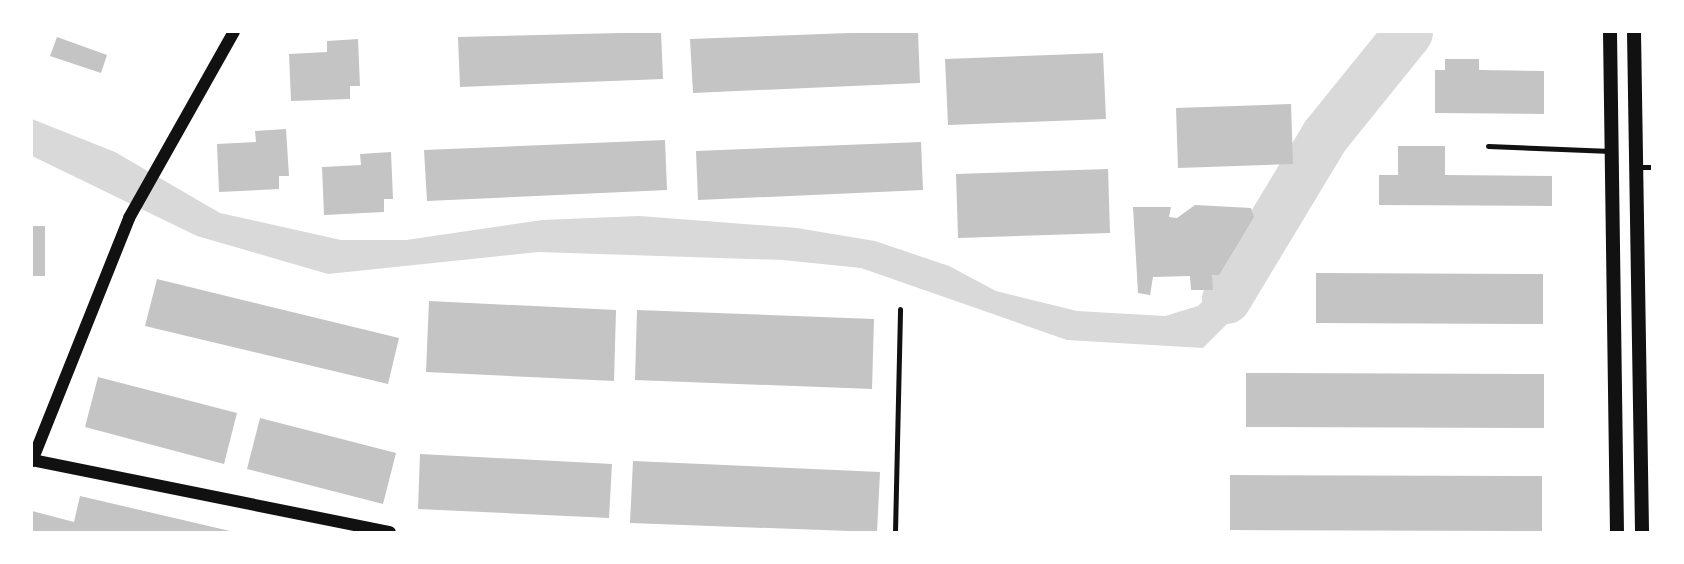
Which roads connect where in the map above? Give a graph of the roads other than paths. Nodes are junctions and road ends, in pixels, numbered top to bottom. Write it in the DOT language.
graph roads {
  1 [pos="234,32"];
  2 [pos="1610,32"];
  3 [pos="1634,32"];
  4 [pos="1488,146"];
  5 [pos="1611,151"];
  6 [pos="1636,167"];
  7 [pos="1653,167"];
  8 [pos="900,309"];
  9 [pos="32,460"];
  10 [pos="390,533"];
  11 [pos="895,533"];
  12 [pos="1617,533"];
  13 [pos="1642,533"];
  1 -- 9 [label="street"];
  2 -- 5 [label="main road"];
  3 -- 6 [label="main road"];
  4 -- 5 [label="lane"];
  5 -- 6 [label="main road"];
  5 -- 12 [label="main road"];
  6 -- 7 [label="lane"];
  6 -- 13 [label="main road"];
  8 -- 11 [label="lane"];
  9 -- 10 [label="street"];
}
